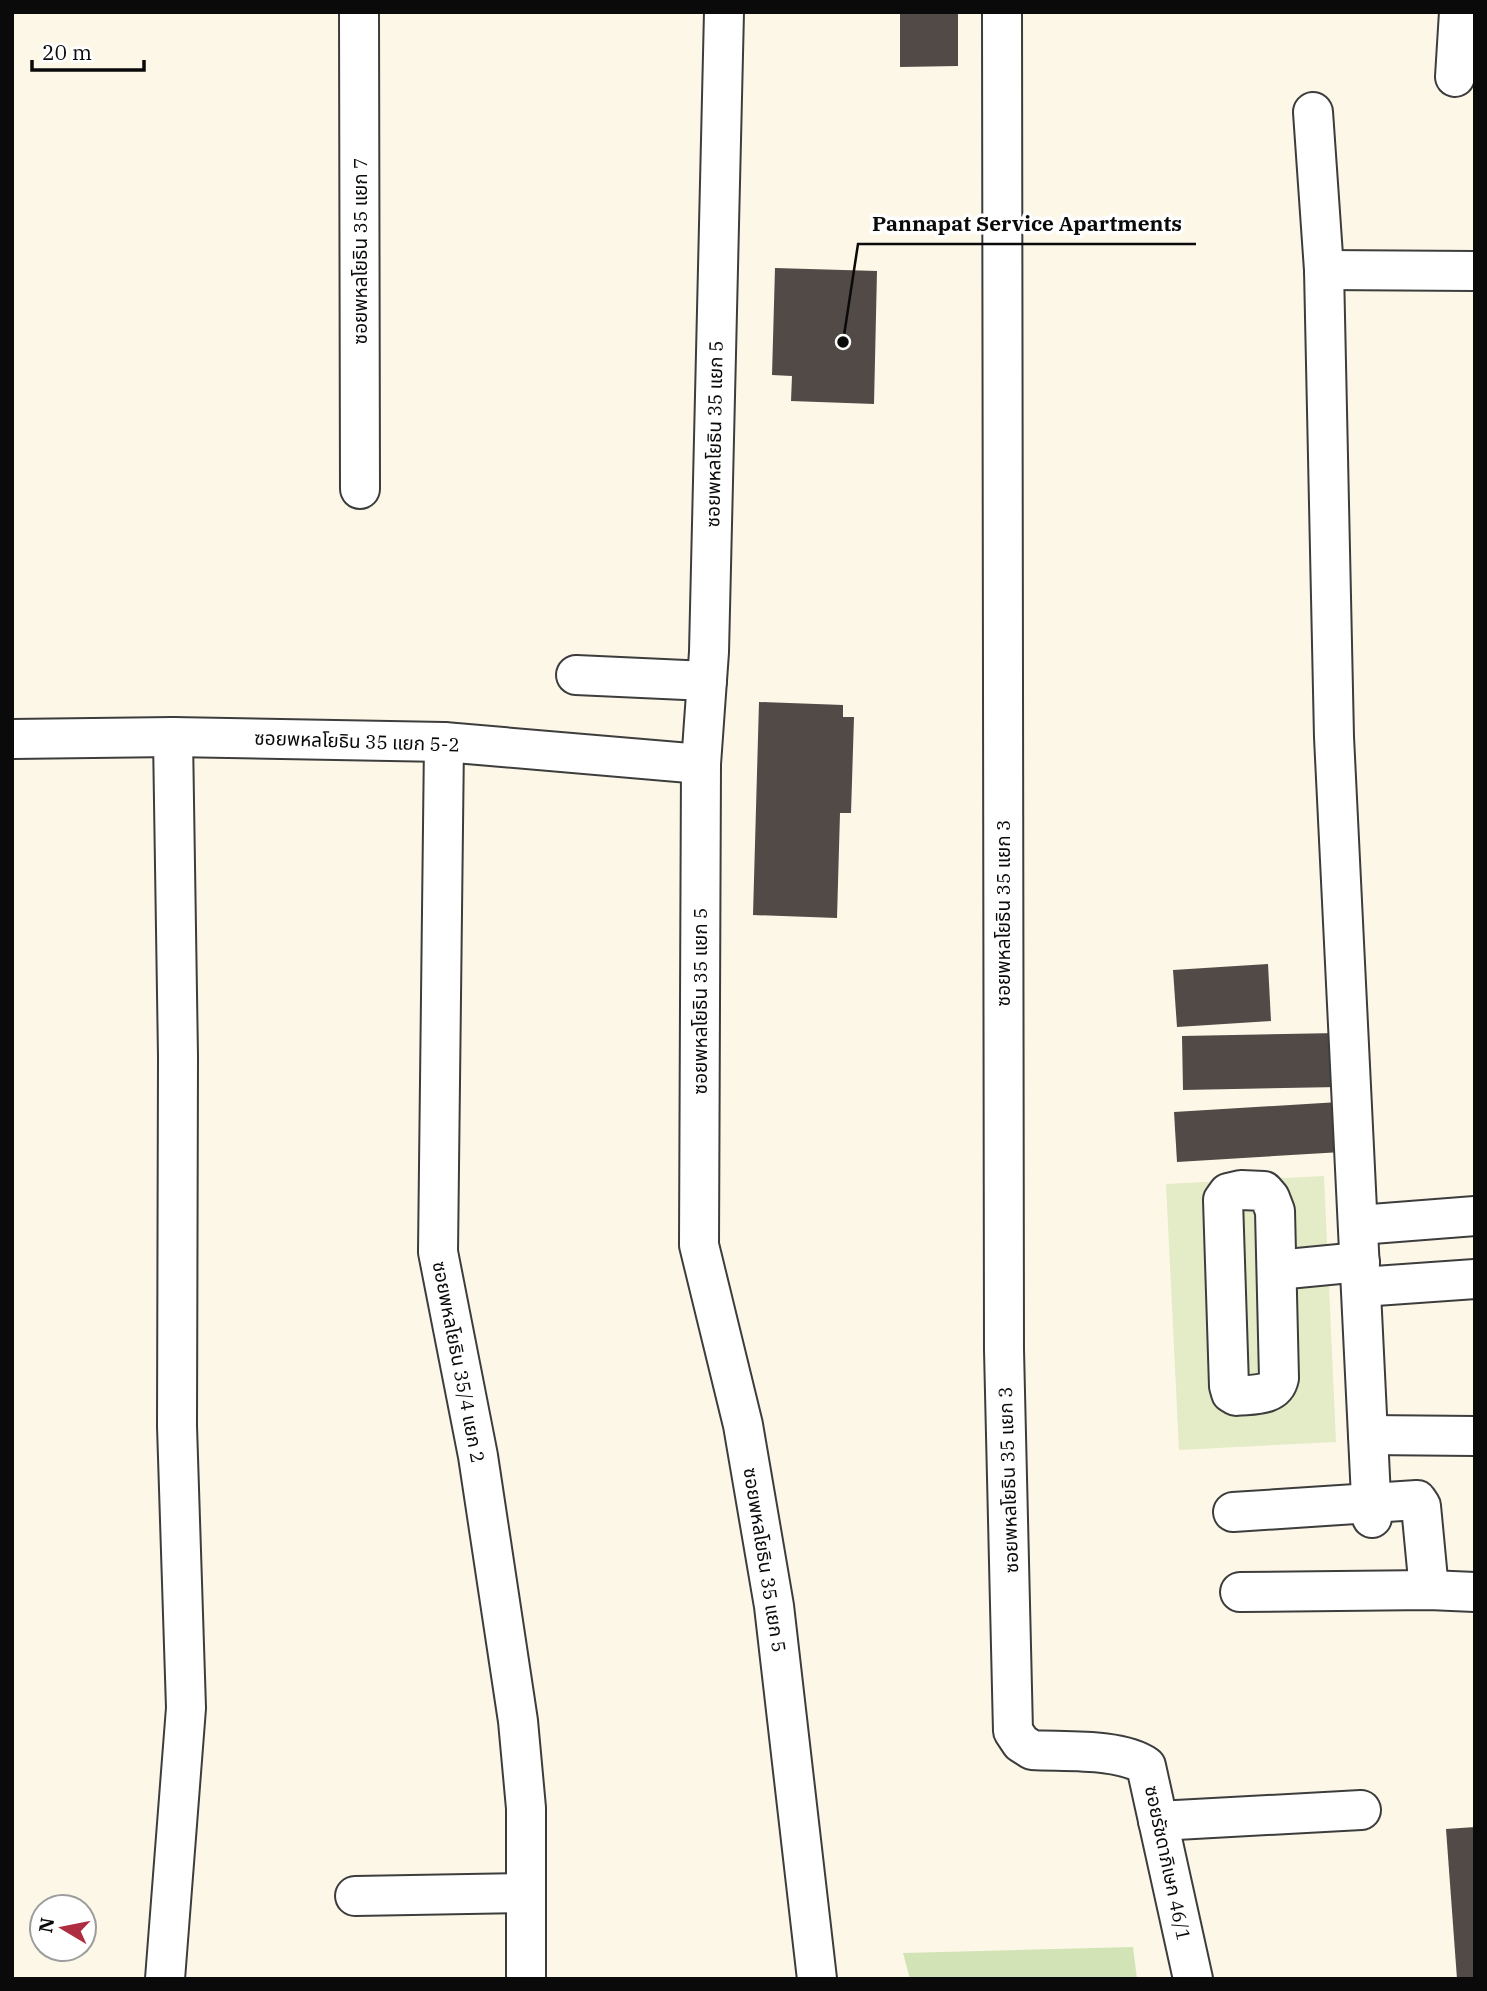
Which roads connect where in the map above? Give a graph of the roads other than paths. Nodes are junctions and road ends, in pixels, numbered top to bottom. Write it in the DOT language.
graph roads {
  1 [pos="359,12"];
  2 [pos="724,12"];
  3 [pos="1002,12"];
  4 [pos="1459,12"];
  5 [pos="1455,77"];
  6 [pos="1313,112"];
  7 [pos="1324,270"];
  8 [pos="1475,271"];
  9 [pos="360,489"];
  10 [pos="576,675"];
  11 [pos="707,681"];
  12 [pos="173,737"];
  13 [pos="12,739"];
  14 [pos="444,742"];
  15 [pos="701,764"];
  16 [pos="1475,1216"];
  17 [pos="1360,1258"];
  18 [pos="1277,1270"];
  19 [pos="1475,1279"];
  20 [pos="1368,1435"];
  21 [pos="1475,1436"];
  22 [pos="1372,1510"];
  23 [pos="1233,1511"];
  24 [pos="1429,1590"];
  25 [pos="1240,1592"];
  26 [pos="1475,1592"];
  27 [pos="1087,1753"];
  28 [pos="1361,1810"];
  29 [pos="1158,1821"];
  30 [pos="526,1893"];
  31 [pos="355,1896"];
  32 [pos="165,1979"];
  33 [pos="526,1979"];
  34 [pos="817,1979"];
  35 [pos="1193,1979"];
  1 -- 9 [label="street, ซอยพหลโยธิน 35 แยก 7"];
  2 -- 11 [label="street, ซอยพหลโยธิน 35 แยก 5"];
  3 -- 27 [label="street, ซอยพหลโยธิน 35 แยก 3"];
  4 -- 5 [label="street"];
  6 -- 7 [label="street"];
  7 -- 8 [label="street"];
  7 -- 17 [label="street"];
  10 -- 11 [label="street"];
  11 -- 15 [label="street, ซอยพหลโยธิน 35 แยก 5"];
  12 -- 13 [label="street, ซอยพหลโยธิน 35 แยก 5-2"];
  12 -- 14 [label="street, ซอยพหลโยธิน 35 แยก 5-2"];
  12 -- 32 [label="street"];
  14 -- 15 [label="street, ซอยพหลโยธิน 35 แยก 5-2"];
  14 -- 30 [label="street, ซอยพหลโยธิน 35/4 แยก 2"];
  15 -- 34 [label="street, ซอยพหลโยธิน 35 แยก 5"];
  16 -- 17 [label="street"];
  17 -- 18 [label="street"];
  17 -- 19 [label="street"];
  17 -- 20 [label="street"];
  18 -- 18 [label="street"];
  20 -- 21 [label="street"];
  20 -- 22 [label="street"];
  22 -- 23 [label="street"];
  22 -- 24 [label="street"];
  24 -- 25 [label="street"];
  24 -- 26 [label="street"];
  27 -- 29 [label="street, ซอยรัชดาภิเษก 46/1"];
  28 -- 29 [label="street"];
  29 -- 35 [label="street, ซอยรัชดาภิเษก 46/1"];
  30 -- 31 [label="street"];
  30 -- 33 [label="street, ซอยพหลโยธิน 35/4 แยก 2"];
}
